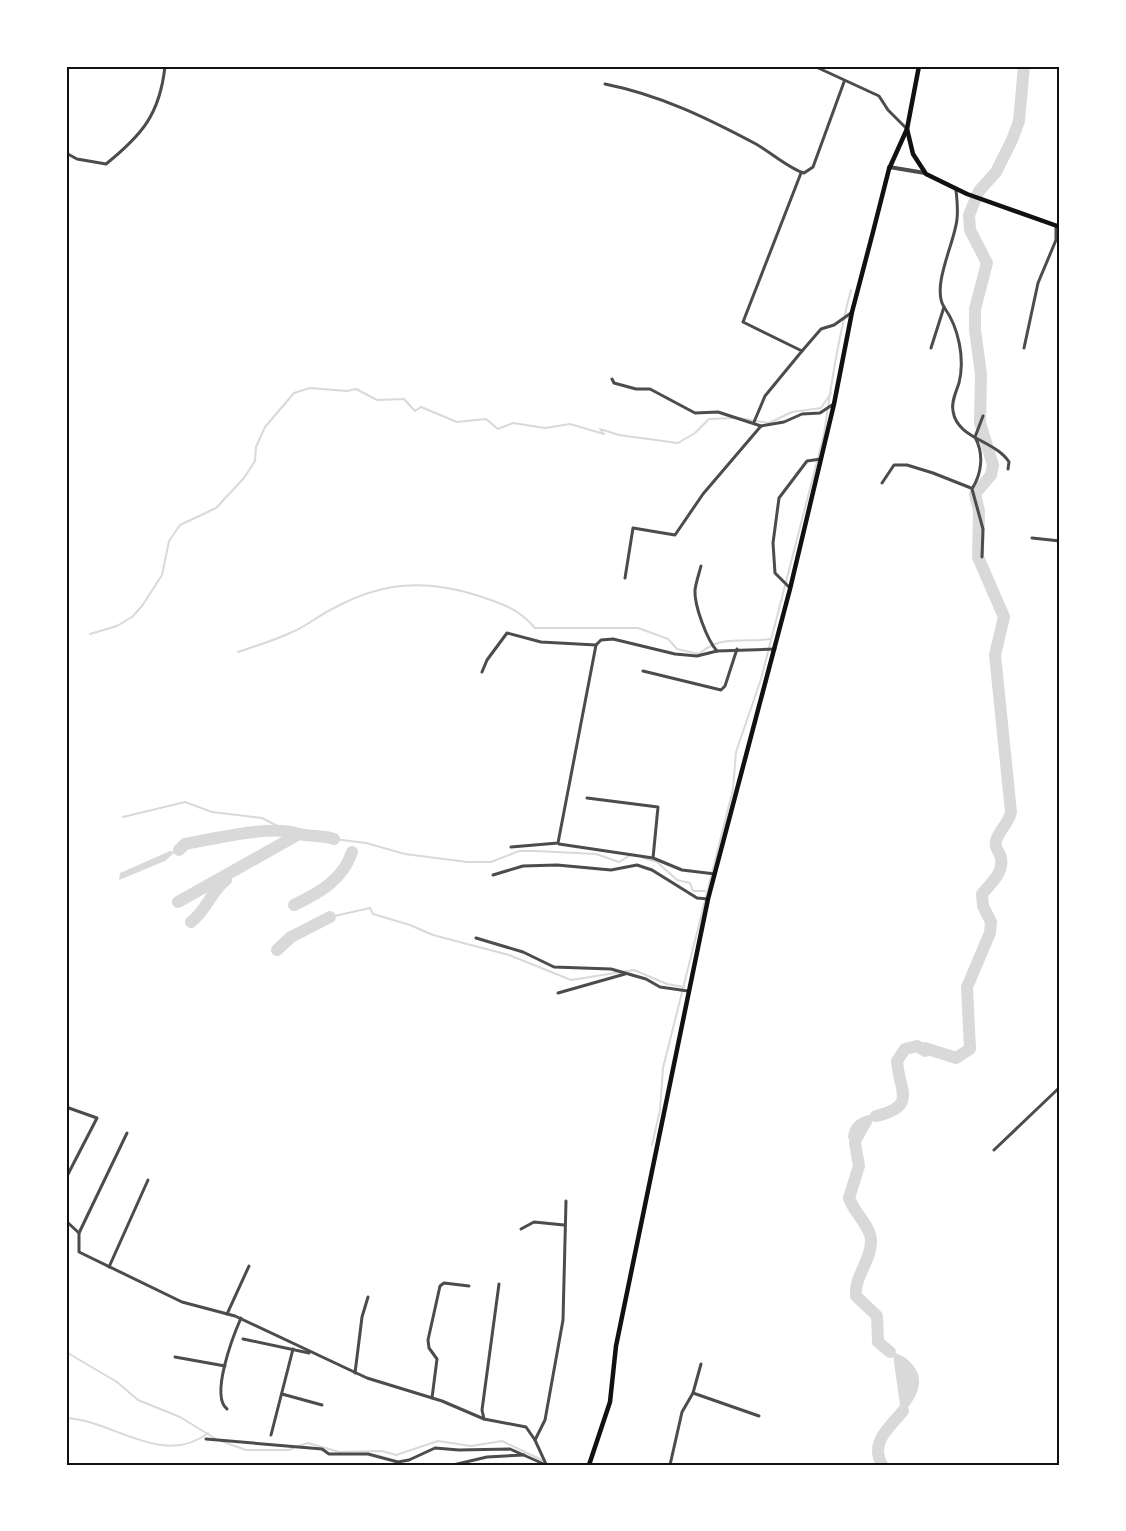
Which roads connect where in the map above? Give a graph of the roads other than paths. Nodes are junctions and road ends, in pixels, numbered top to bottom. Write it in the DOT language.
graph roads {
  1 [pos="165,66"];
  2 [pos="814,66"];
  3 [pos="920,66"];
  4 [pos="844,82"];
  5 [pos="605,84"];
  6 [pos="907,129"];
  7 [pos="66,153"];
  8 [pos="890,167"];
  9 [pos="801,173"];
  10 [pos="926,174"];
  11 [pos="956,189"];
  12 [pos="1058,226"];
  13 [pos="944,307"];
  14 [pos="852,312"];
  15 [pos="931,348"];
  16 [pos="1024,348"];
  17 [pos="802,351"];
  18 [pos="612,380"];
  19 [pos="834,404"];
  20 [pos="983,416"];
  21 [pos="754,422"];
  22 [pos="761,426"];
  23 [pos="975,437"];
  24 [pos="821,459"];
  25 [pos="1008,470"];
  26 [pos="882,483"];
  27 [pos="972,489"];
  28 [pos="1032,538"];
  29 [pos="1060,541"];
  30 [pos="982,557"];
  31 [pos="701,566"];
  32 [pos="625,578"];
  33 [pos="790,589"];
  34 [pos="596,645"];
  35 [pos="737,649"];
  36 [pos="775,650"];
  37 [pos="717,651"];
  38 [pos="643,671"];
  39 [pos="482,672"];
  40 [pos="587,798"];
  41 [pos="558,843"];
  42 [pos="511,847"];
  43 [pos="653,858"];
  44 [pos="715,874"];
  45 [pos="493,875"];
  46 [pos="708,899"];
  47 [pos="476,938"];
  48 [pos="627,973"];
  49 [pos="690,991"];
  50 [pos="558,993"];
  51 [pos="1060,1087"];
  52 [pos="66,1107"];
  53 [pos="127,1133"];
  54 [pos="994,1150"];
  55 [pos="66,1178"];
  56 [pos="148,1180"];
  57 [pos="566,1202"];
  58 [pos="66,1221"];
  59 [pos="564,1226"];
  60 [pos="521,1229"];
  61 [pos="79,1233"];
  62 [pos="249,1266"];
  63 [pos="109,1267"];
  64 [pos="499,1284"];
  65 [pos="470,1286"];
  66 [pos="368,1297"];
  67 [pos="227,1314"];
  68 [pos="241,1318"];
  69 [pos="243,1339"];
  70 [pos="293,1349"];
  71 [pos="317,1355"];
  72 [pos="175,1357"];
  73 [pos="701,1364"];
  74 [pos="225,1366"];
  75 [pos="355,1373"];
  76 [pos="693,1393"];
  77 [pos="282,1394"];
  78 [pos="432,1398"];
  79 [pos="322,1405"];
  80 [pos="227,1409"];
  81 [pos="759,1416"];
  82 [pos="484,1419"];
  83 [pos="271,1435"];
  84 [pos="206,1439"];
  85 [pos="535,1440"];
  86 [pos="526,1455"];
  87 [pos="453,1465"];
  88 [pos="547,1465"];
  89 [pos="589,1465"];
  90 [pos="670,1465"];
  1 -- 7 [label="street"];
  2 -- 4 [label="street"];
  3 -- 6 [label="main road"];
  4 -- 6 [label="street"];
  4 -- 9 [label="street"];
  5 -- 9 [label="street"];
  6 -- 8 [label="main road"];
  6 -- 10 [label="main road"];
  8 -- 10 [label="street"];
  8 -- 14 [label="main road"];
  9 -- 17 [label="street"];
  10 -- 11 [label="main road"];
  11 -- 12 [label="main road"];
  11 -- 13 [label="street"];
  12 -- 16 [label="street"];
  13 -- 15 [label="street"];
  13 -- 23 [label="street"];
  14 -- 17 [label="street"];
  14 -- 19 [label="main road"];
  17 -- 21 [label="street"];
  18 -- 21 [label="street"];
  19 -- 22 [label="street"];
  19 -- 24 [label="main road"];
  20 -- 23 [label="street"];
  21 -- 22 [label="street"];
  22 -- 32 [label="street"];
  23 -- 25 [label="street"];
  23 -- 27 [label="street"];
  24 -- 33 [label="main road"];
  24 -- 33 [label="street"];
  26 -- 27 [label="street"];
  27 -- 30 [label="street"];
  28 -- 29 [label="street"];
  31 -- 37 [label="street"];
  33 -- 36 [label="main road"];
  34 -- 37 [label="street"];
  34 -- 39 [label="street"];
  34 -- 41 [label="street"];
  35 -- 36 [label="street"];
  35 -- 37 [label="street"];
  35 -- 38 [label="street"];
  36 -- 44 [label="main road"];
  40 -- 43 [label="street"];
  41 -- 42 [label="street"];
  41 -- 43 [label="street"];
  43 -- 44 [label="street"];
  44 -- 46 [label="main road"];
  45 -- 46 [label="street"];
  46 -- 49 [label="main road"];
  47 -- 48 [label="street"];
  48 -- 49 [label="street"];
  48 -- 50 [label="street"];
  49 -- 89 [label="main road"];
  51 -- 54 [label="street"];
  52 -- 55 [label="street"];
  53 -- 61 [label="street"];
  56 -- 63 [label="street"];
  57 -- 59 [label="street"];
  58 -- 61 [label="street"];
  59 -- 60 [label="street"];
  59 -- 85 [label="street"];
  61 -- 63 [label="street"];
  62 -- 67 [label="street"];
  63 -- 67 [label="street"];
  64 -- 82 [label="street"];
  65 -- 78 [label="street"];
  66 -- 75 [label="street"];
  67 -- 68 [label="street"];
  68 -- 71 [label="street"];
  68 -- 74 [label="street"];
  69 -- 70 [label="street"];
  70 -- 71 [label="street"];
  70 -- 77 [label="street"];
  71 -- 75 [label="street"];
  72 -- 74 [label="street"];
  73 -- 76 [label="street"];
  74 -- 80 [label="street"];
  75 -- 78 [label="street"];
  76 -- 81 [label="street"];
  76 -- 90 [label="street"];
  77 -- 79 [label="street"];
  77 -- 83 [label="street"];
  78 -- 82 [label="street"];
  82 -- 85 [label="street"];
  84 -- 86 [label="street"];
  85 -- 88 [label="street"];
  86 -- 87 [label="street"];
  86 -- 88 [label="street"];
}
